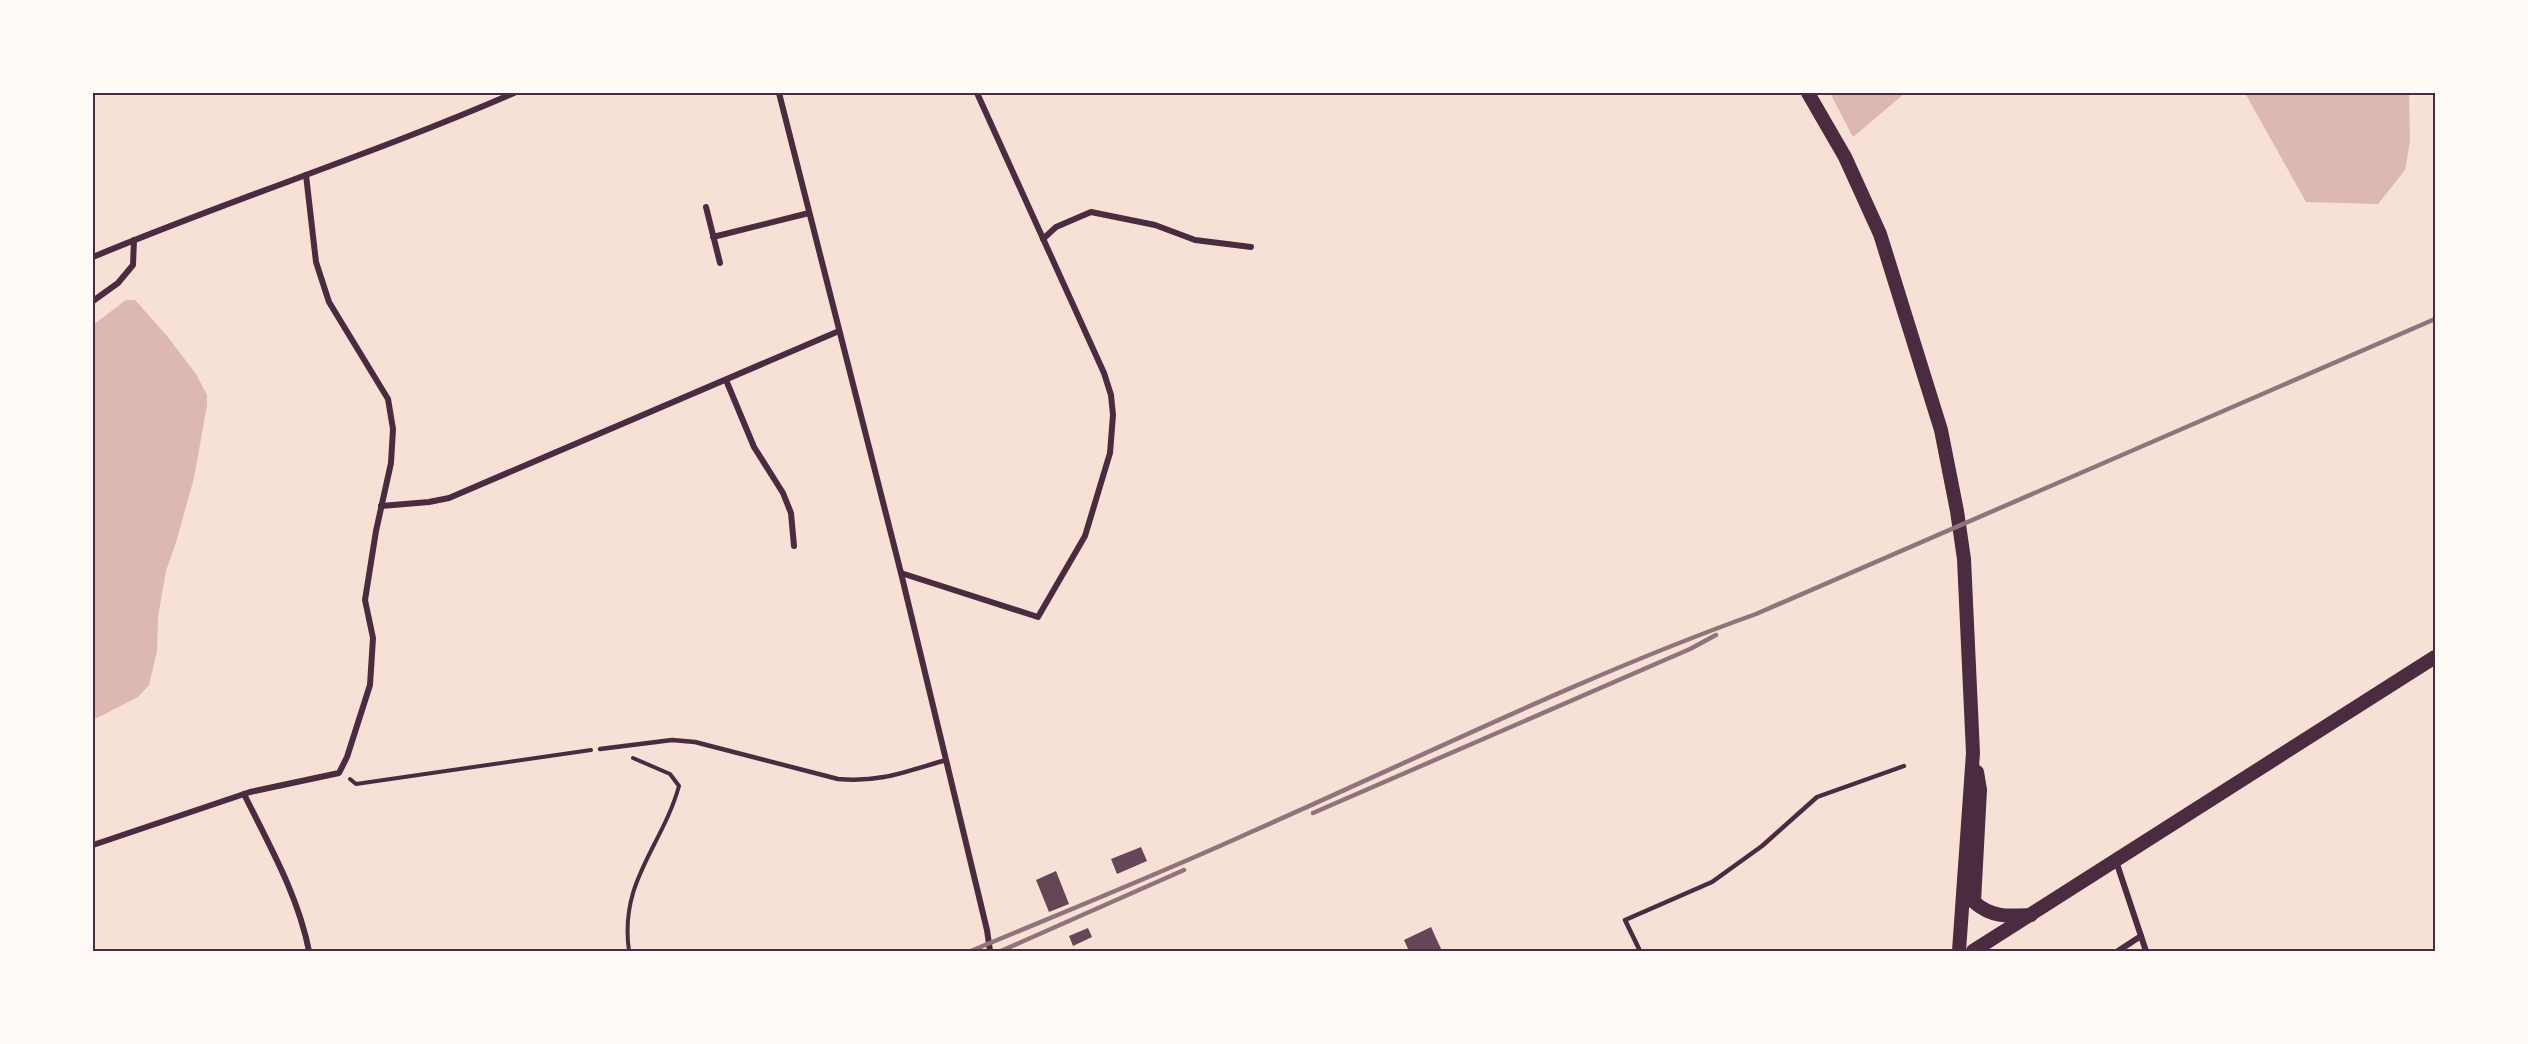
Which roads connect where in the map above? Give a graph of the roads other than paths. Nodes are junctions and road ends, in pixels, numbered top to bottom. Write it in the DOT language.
graph roads {
  1 [pos="514,93"];
  2 [pos="779,93"];
  3 [pos="977,93"];
  4 [pos="1808,93"];
  5 [pos="306,175"];
  6 [pos="706,207"];
  7 [pos="809,213"];
  8 [pos="714,237"];
  9 [pos="1043,239"];
  10 [pos="134,240"];
  11 [pos="1251,247"];
  12 [pos="93,257"];
  13 [pos="720,263"];
  14 [pos="93,301"];
  15 [pos="839,331"];
  16 [pos="726,380"];
  17 [pos="381,506"];
  18 [pos="794,546"];
  19 [pos="901,573"];
  20 [pos="2435,657"];
  21 [pos="600,749"];
  22 [pos="1973,753"];
  23 [pos="946,760"];
  24 [pos="1904,766"];
  25 [pos="244,794"];
  26 [pos="93,844"];
  27 [pos="2116,861"];
  28 [pos="2031,915"];
  29 [pos="2141,936"];
  30 [pos="309,951"];
  31 [pos="990,951"];
  32 [pos="1640,951"];
  33 [pos="1959,951"];
  34 [pos="1973,951"];
  35 [pos="2118,951"];
  36 [pos="2146,951"];
  1 -- 5 [label="street"];
  2 -- 7 [label="street"];
  3 -- 9 [label="street"];
  4 -- 22 [label="main road"];
  5 -- 10 [label="street"];
  5 -- 17 [label="street"];
  6 -- 8 [label="street"];
  7 -- 8 [label="street"];
  7 -- 15 [label="street"];
  8 -- 13 [label="street"];
  9 -- 11 [label="street"];
  9 -- 19 [label="street"];
  10 -- 12 [label="street"];
  10 -- 14 [label="street"];
  15 -- 16 [label="street"];
  15 -- 19 [label="street"];
  16 -- 17 [label="street"];
  16 -- 18 [label="street"];
  17 -- 25 [label="street"];
  19 -- 23 [label="street"];
  20 -- 27 [label="main road"];
  21 -- 23 [label="lane"];
  22 -- 28 [label="main road"];
  22 -- 33 [label="main road"];
  23 -- 31 [label="street"];
  24 -- 32 [label="lane"];
  25 -- 26 [label="street"];
  25 -- 30 [label="street"];
  27 -- 28 [label="main road"];
  27 -- 29 [label="street"];
  28 -- 34 [label="main road"];
  29 -- 35 [label="street"];
  29 -- 36 [label="street"];
}
